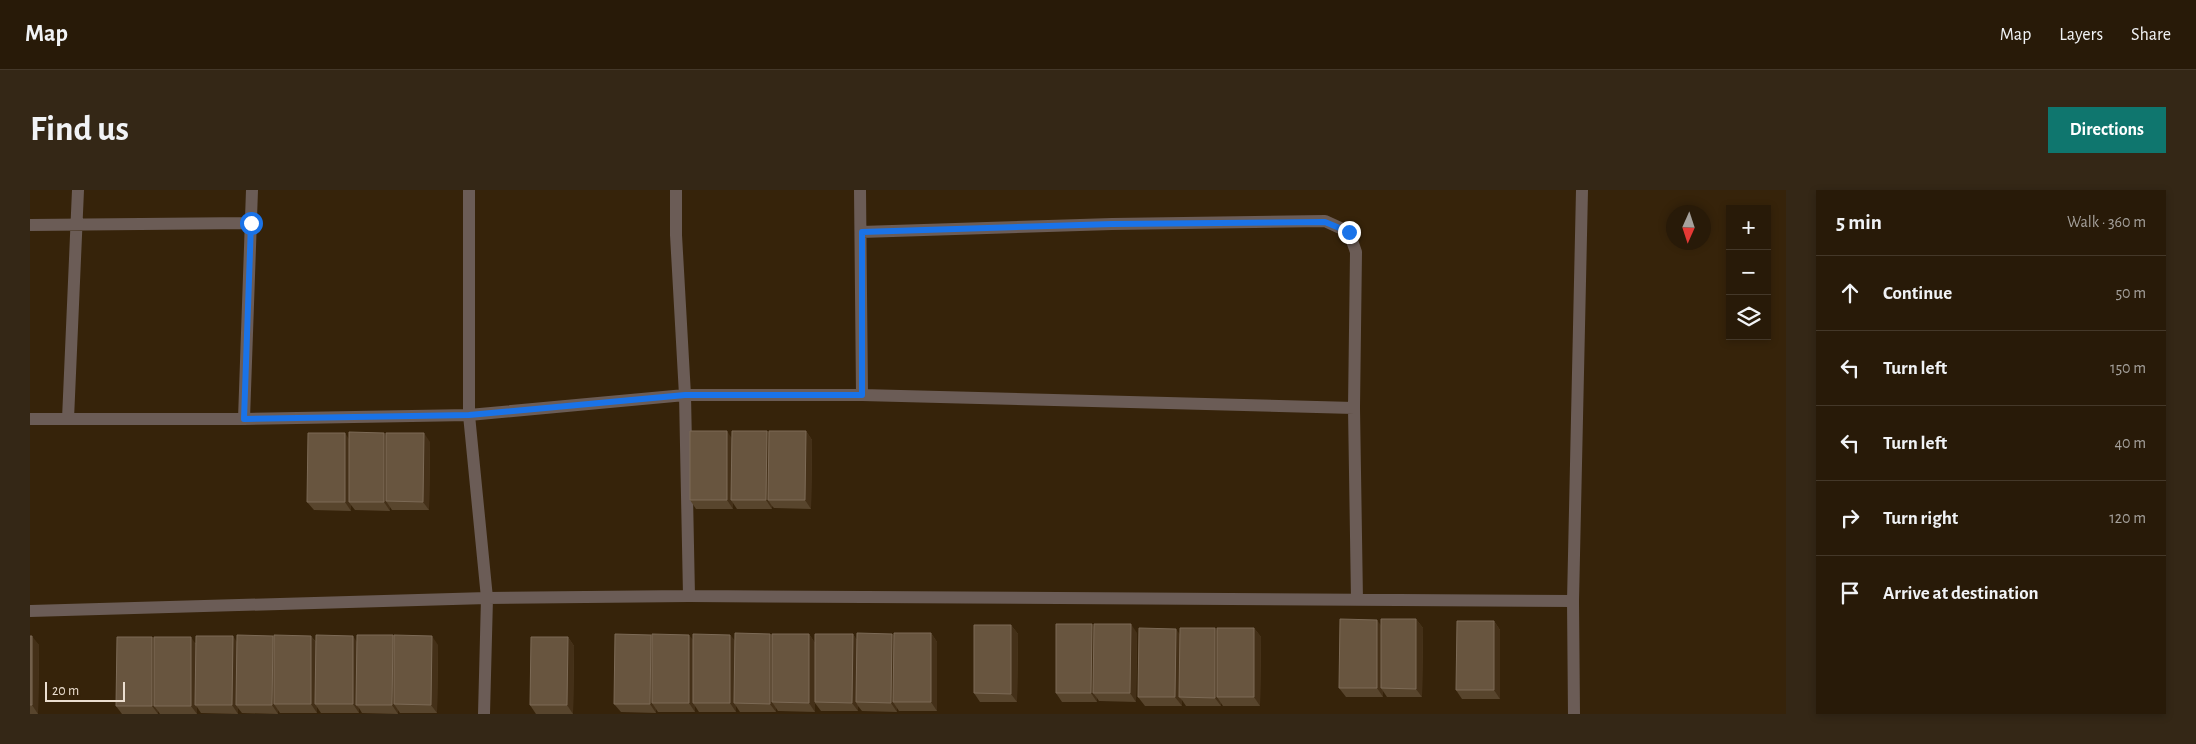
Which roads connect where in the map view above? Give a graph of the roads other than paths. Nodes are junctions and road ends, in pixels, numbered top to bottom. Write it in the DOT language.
graph roads {
  1 [pos="78,190"];
  2 [pos="252,190"];
  3 [pos="469,190"];
  4 [pos="676,190"];
  5 [pos="860,190"];
  6 [pos="1582,190"];
  7 [pos="251,223"];
  8 [pos="76,224"];
  9 [pos="30,225"];
  10 [pos="862,232"];
  11 [pos="685,395"];
  12 [pos="862,395"];
  13 [pos="1354,408"];
  14 [pos="469,415"];
  15 [pos="30,419"];
  16 [pos="68,419"];
  17 [pos="244,419"];
  18 [pos="689,596"];
  19 [pos="487,598"];
  20 [pos="1357,600"];
  21 [pos="1573,601"];
  22 [pos="30,611"];
  23 [pos="484,714"];
  24 [pos="1574,714"];
  1 -- 8 [label="street"];
  2 -- 7 [label="street"];
  3 -- 14 [label="street"];
  4 -- 11 [label="street"];
  5 -- 10 [label="street"];
  6 -- 21 [label="street"];
  7 -- 8 [label="street"];
  7 -- 17 [label="street"];
  8 -- 9 [label="street"];
  8 -- 16 [label="street"];
  10 -- 12 [label="street"];
  10 -- 13 [label="street"];
  11 -- 12 [label="street"];
  11 -- 14 [label="street"];
  11 -- 18 [label="street"];
  12 -- 13 [label="street"];
  13 -- 20 [label="street"];
  14 -- 17 [label="street"];
  14 -- 19 [label="street"];
  15 -- 16 [label="street"];
  16 -- 17 [label="street"];
  18 -- 19 [label="street"];
  18 -- 20 [label="street"];
  19 -- 22 [label="street"];
  19 -- 23 [label="street"];
  20 -- 21 [label="street"];
  21 -- 24 [label="street"];
}
